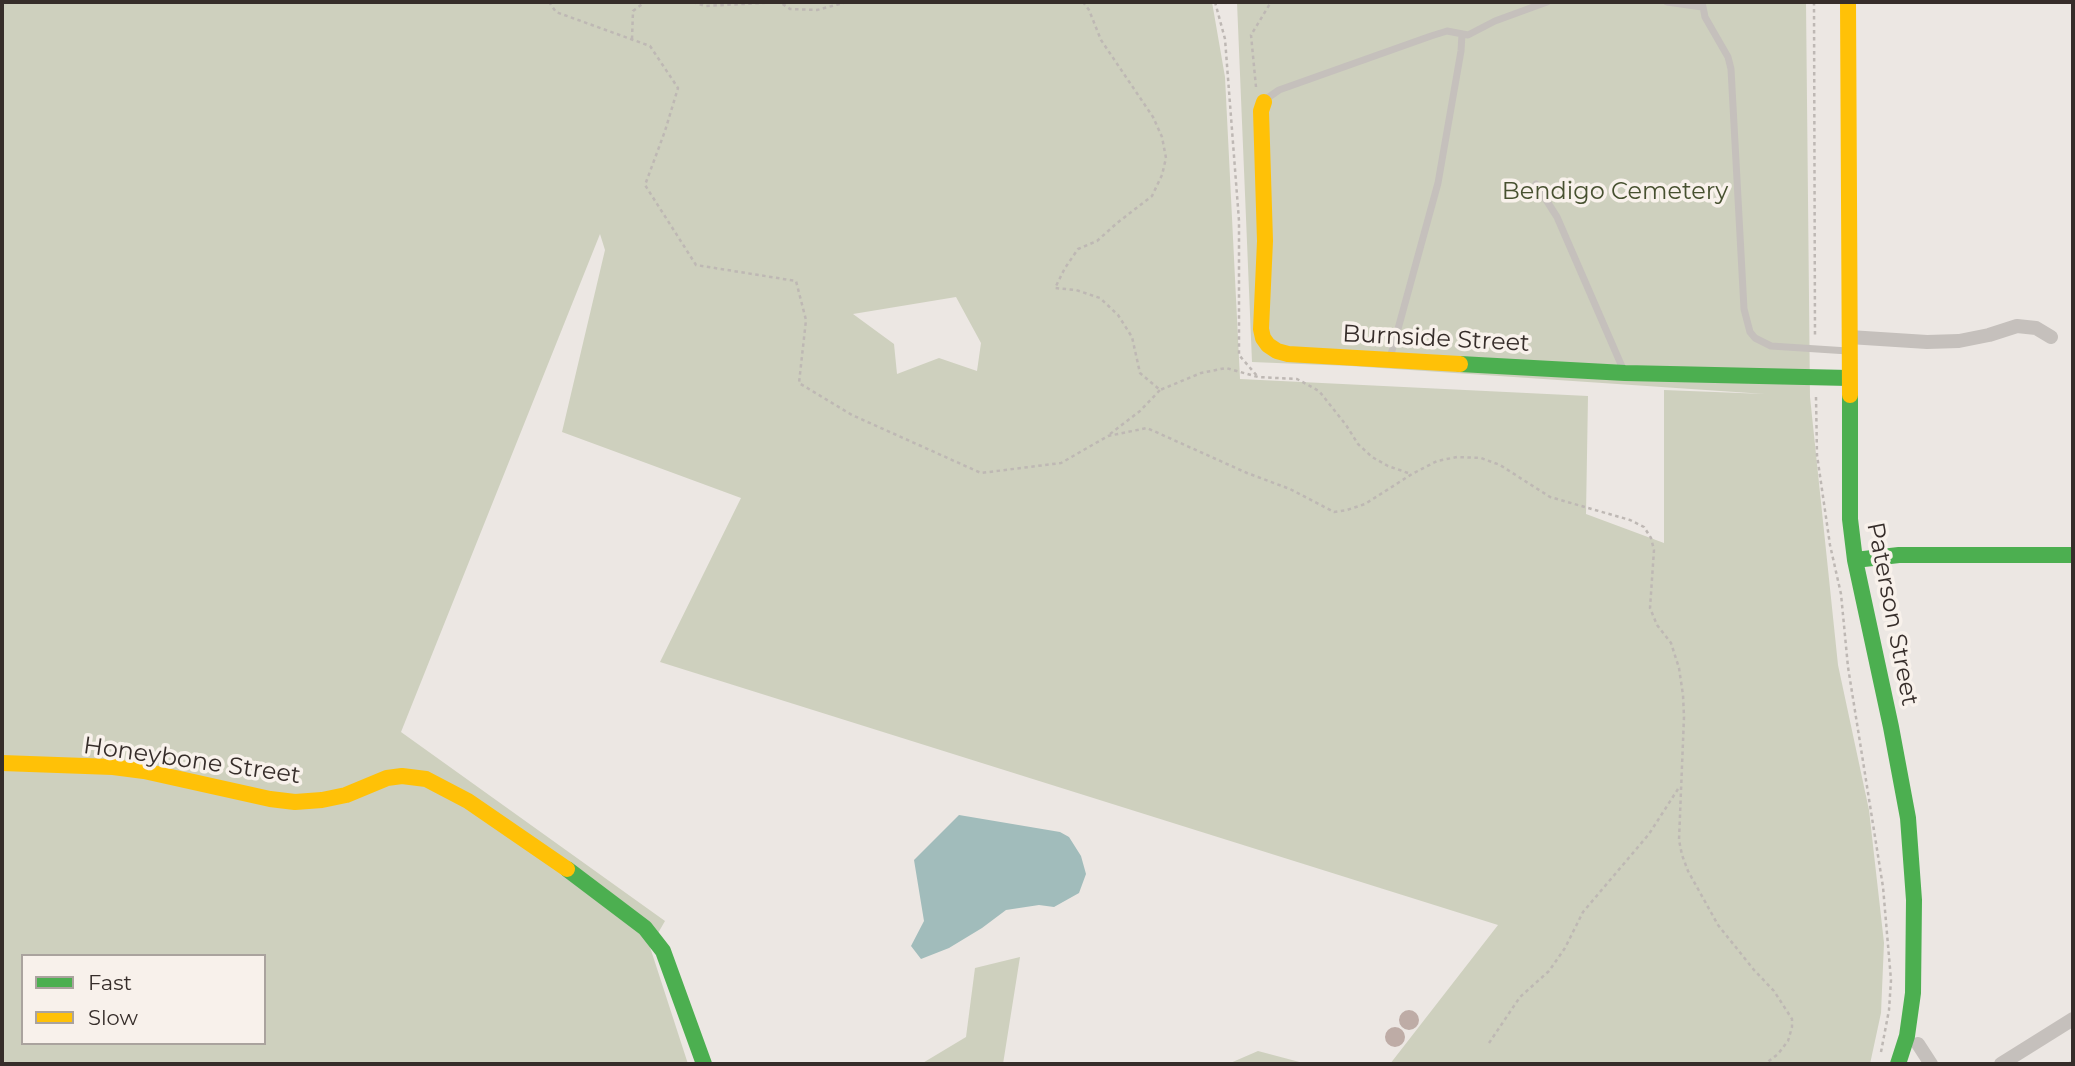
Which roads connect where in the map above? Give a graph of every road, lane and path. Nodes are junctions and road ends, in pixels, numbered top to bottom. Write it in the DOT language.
graph roads {
  1 [pos="549,2"];
  2 [pos="645,2"];
  3 [pos="693,2"];
  4 [pos="846,2"];
  5 [pos="1083,2"];
  6 [pos="1215,2"];
  7 [pos="1271,2"];
  8 [pos="1547,2"];
  9 [pos="1667,2"];
  10 [pos="1848,2"];
  11 [pos="1702,5"];
  12 [pos="1462,34"];
  13 [pos="632,39"];
  14 [pos="1264,102"];
  15 [pos="1536,184"];
  16 [pos="2051,337"];
  17 [pos="1849,344"];
  18 [pos="1390,360"];
  19 [pos="1625,373"];
  20 [pos="1258,377"];
  21 [pos="1849,378"];
  22 [pos="1160,390"];
  23 [pos="1108,436"];
  24 [pos="1412,474"];
  25 [pos="2073,555"];
  26 [pos="1855,559"];
  27 [pos="2,763"];
  28 [pos="1680,786"];
  29 [pos="1913,993"];
  30 [pos="2071,1026"];
  31 [pos="1489,1042"];
  32 [pos="1918,1044"];
  33 [pos="2073,1061"];
  34 [pos="704,1064"];
  35 [pos="1765,1064"];
  36 [pos="1898,1064"];
  37 [pos="1913,1064"];
  38 [pos="1931,1064"];
  39 [pos="2001,1064"];
  40 [pos="2068,1064"];
  1 -- 13 [label="path"];
  2 -- 13 [label="path"];
  3 -- 4 [label="path"];
  5 -- 22 [label="path"];
  6 -- 20 [label="path"];
  7 -- 14 [label="path"];
  8 -- 12 [label="lane"];
  9 -- 11 [label="lane"];
  10 -- 17 [label="street, Paterson Street"];
  11 -- 17 [label="lane"];
  12 -- 14 [label="lane"];
  12 -- 18 [label="lane"];
  13 -- 23 [label="path"];
  14 -- 18 [label="street, Burnside Street"];
  15 -- 19 [label="lane"];
  16 -- 17 [label="street"];
  17 -- 21 [label="street, Paterson Street"];
  18 -- 19 [label="street, Burnside Street"];
  19 -- 21 [label="street, Burnside Street"];
  20 -- 22 [label="path"];
  20 -- 24 [label="path"];
  21 -- 26 [label="street, Paterson Street"];
  22 -- 23 [label="path"];
  23 -- 24 [label="path"];
  24 -- 28 [label="path"];
  25 -- 26 [label="street"];
  26 -- 29 [label="street, Paterson Street"];
  27 -- 34 [label="street, Honeybone Street"];
  28 -- 31 [label="path"];
  28 -- 35 [label="path"];
  29 -- 32 [label="street"];
  29 -- 36 [label="street, Paterson Street"];
  30 -- 39 [label="street"];
  32 -- 37 [label="street"];
  32 -- 38 [label="street"];
  33 -- 40 [label="path"];
}
